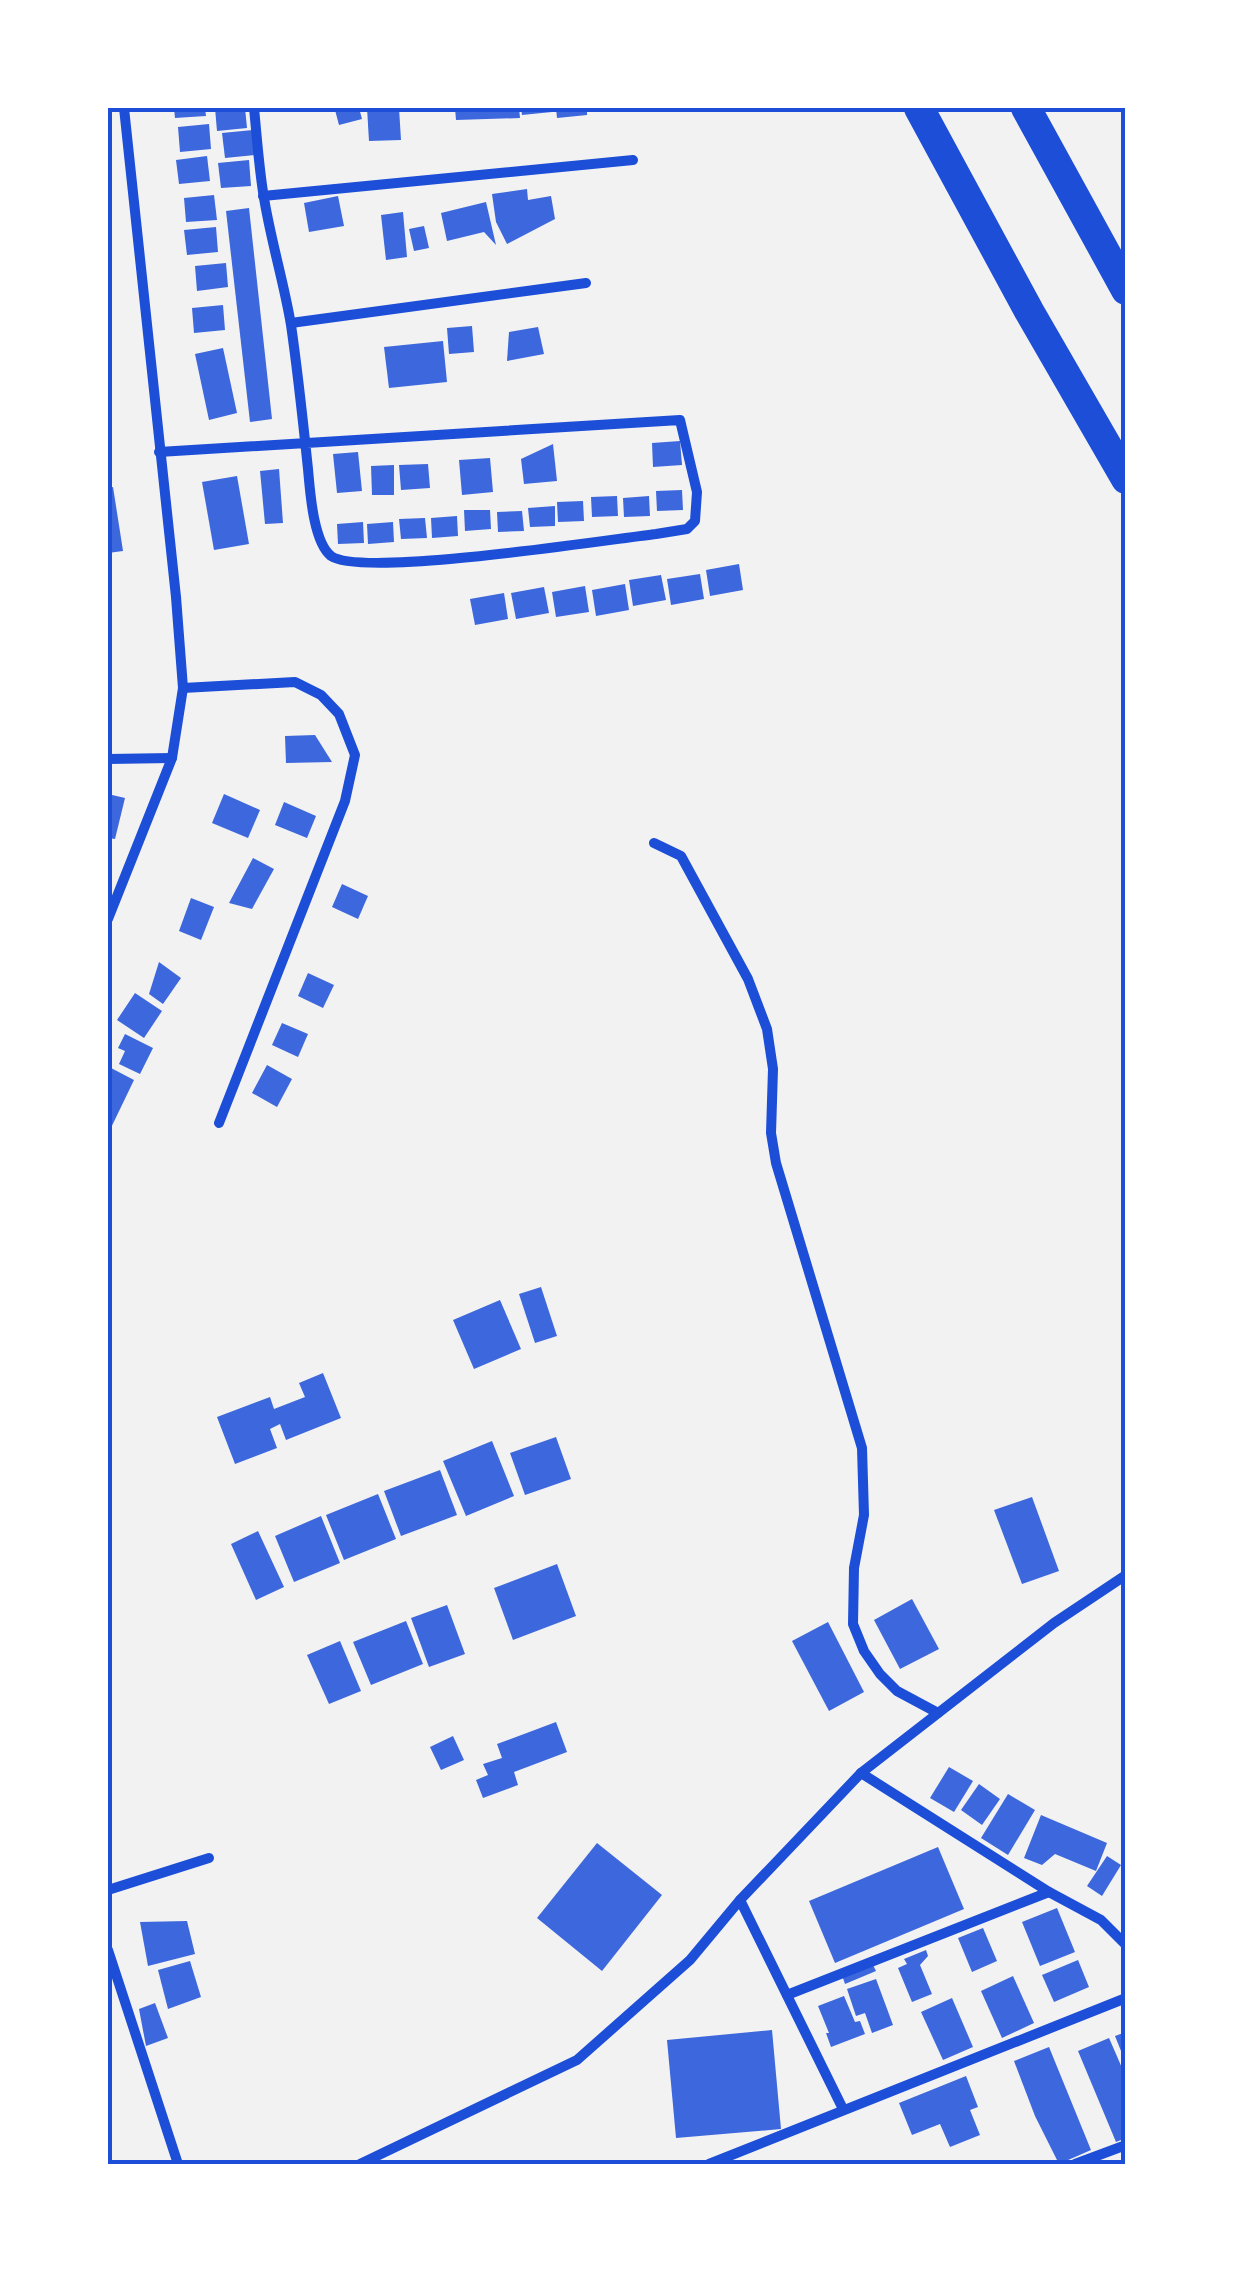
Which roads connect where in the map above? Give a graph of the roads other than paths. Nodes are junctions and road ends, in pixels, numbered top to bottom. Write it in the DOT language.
graph roads {
  1 [pos="124,108"];
  2 [pos="254,108"];
  3 [pos="919,108"];
  4 [pos="1026,108"];
  5 [pos="633,160"];
  6 [pos="264,196"];
  7 [pos="586,283"];
  8 [pos="1126,290"];
  9 [pos="290,323"];
  10 [pos="305,444"];
  11 [pos="159,452"];
  12 [pos="1126,479"];
  13 [pos="182,688"];
  14 [pos="172,758"];
  15 [pos="108,759"];
  16 [pos="654,842"];
  17 [pos="108,919"];
  18 [pos="219,1123"];
  19 [pos="1126,1575"];
  20 [pos="938,1713"];
  21 [pos="861,1773"];
  22 [pos="209,1858"];
  23 [pos="108,1890"];
  24 [pos="1049,1892"];
  25 [pos="740,1900"];
  26 [pos="1126,1945"];
  27 [pos="108,1950"];
  28 [pos="787,1996"];
  29 [pos="1126,1998"];
  30 [pos="842,2109"];
  31 [pos="1126,2145"];
  32 [pos="178,2164"];
  33 [pos="360,2164"];
  34 [pos="709,2164"];
  35 [pos="1075,2164"];
  1 -- 11 [label="street"];
  2 -- 6 [label="street"];
  3 -- 12 [label="highway"];
  4 -- 8 [label="highway"];
  5 -- 6 [label="street"];
  6 -- 9 [label="street"];
  7 -- 9 [label="street"];
  9 -- 10 [label="street"];
  10 -- 10 [label="street"];
  10 -- 11 [label="street"];
  11 -- 13 [label="street"];
  13 -- 14 [label="street"];
  13 -- 18 [label="street"];
  14 -- 15 [label="street"];
  14 -- 17 [label="street"];
  16 -- 20 [label="street"];
  19 -- 20 [label="street"];
  20 -- 21 [label="street"];
  21 -- 24 [label="street"];
  21 -- 25 [label="street"];
  22 -- 23 [label="street"];
  24 -- 26 [label="street"];
  24 -- 28 [label="street"];
  25 -- 28 [label="street"];
  25 -- 33 [label="street"];
  27 -- 32 [label="street"];
  28 -- 30 [label="street"];
  29 -- 30 [label="street"];
  30 -- 34 [label="street"];
  31 -- 35 [label="street"];
}
